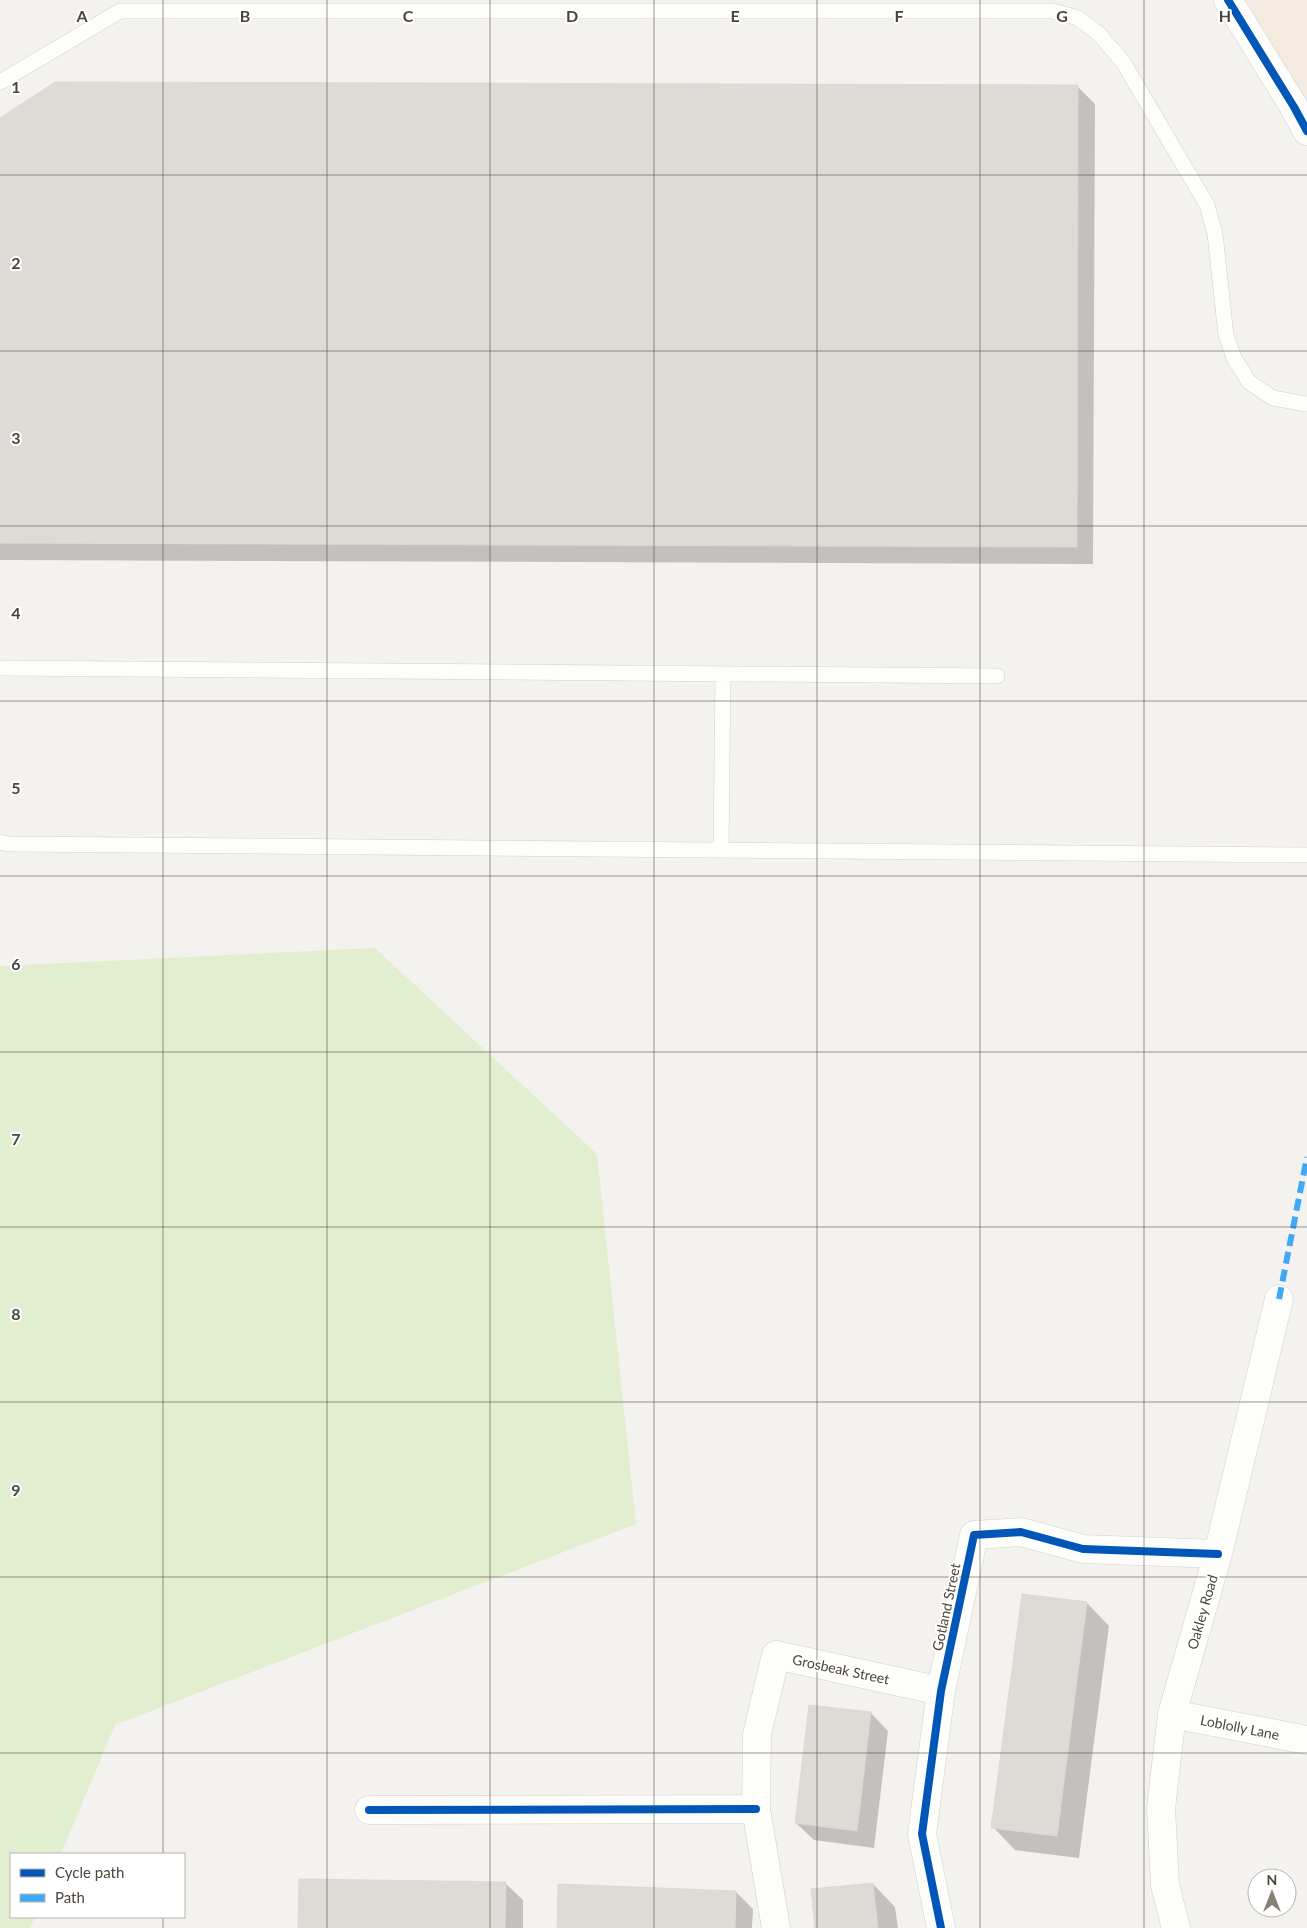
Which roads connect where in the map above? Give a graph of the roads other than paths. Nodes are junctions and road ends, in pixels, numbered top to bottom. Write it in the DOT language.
graph roads {
  1 [pos="1228,0"];
  2 [pos="0,82"];
  3 [pos="1307,131"];
  4 [pos="1307,404"];
  5 [pos="0,668"];
  6 [pos="723,674"];
  7 [pos="997,676"];
  8 [pos="0,842"];
  9 [pos="721,850"];
  10 [pos="1307,854"];
  11 [pos="1279,1299"];
  12 [pos="1218,1554"];
  13 [pos="942,1691"];
  14 [pos="1172,1714"];
  15 [pos="1307,1740"];
  16 [pos="756,1809"];
  17 [pos="369,1810"];
  18 [pos="776,1928"];
  19 [pos="941,1928"];
  20 [pos="1176,1928"];
  1 -- 3 [label="street"];
  2 -- 4 [label="lane"];
  5 -- 6 [label="lane"];
  6 -- 7 [label="lane"];
  6 -- 9 [label="lane"];
  8 -- 9 [label="lane"];
  9 -- 10 [label="lane"];
  11 -- 12 [label="street, Oakley Road"];
  12 -- 13 [label="street, Gotland Street"];
  12 -- 14 [label="street, Oakley Road"];
  13 -- 16 [label="street, Grosbeak Street"];
  13 -- 19 [label="street, Gotland Street"];
  14 -- 15 [label="street, Loblolly Lane"];
  14 -- 20 [label="street, Oakley Road"];
  16 -- 17 [label="street"];
  16 -- 18 [label="street, Grosbeak Street"];
}
